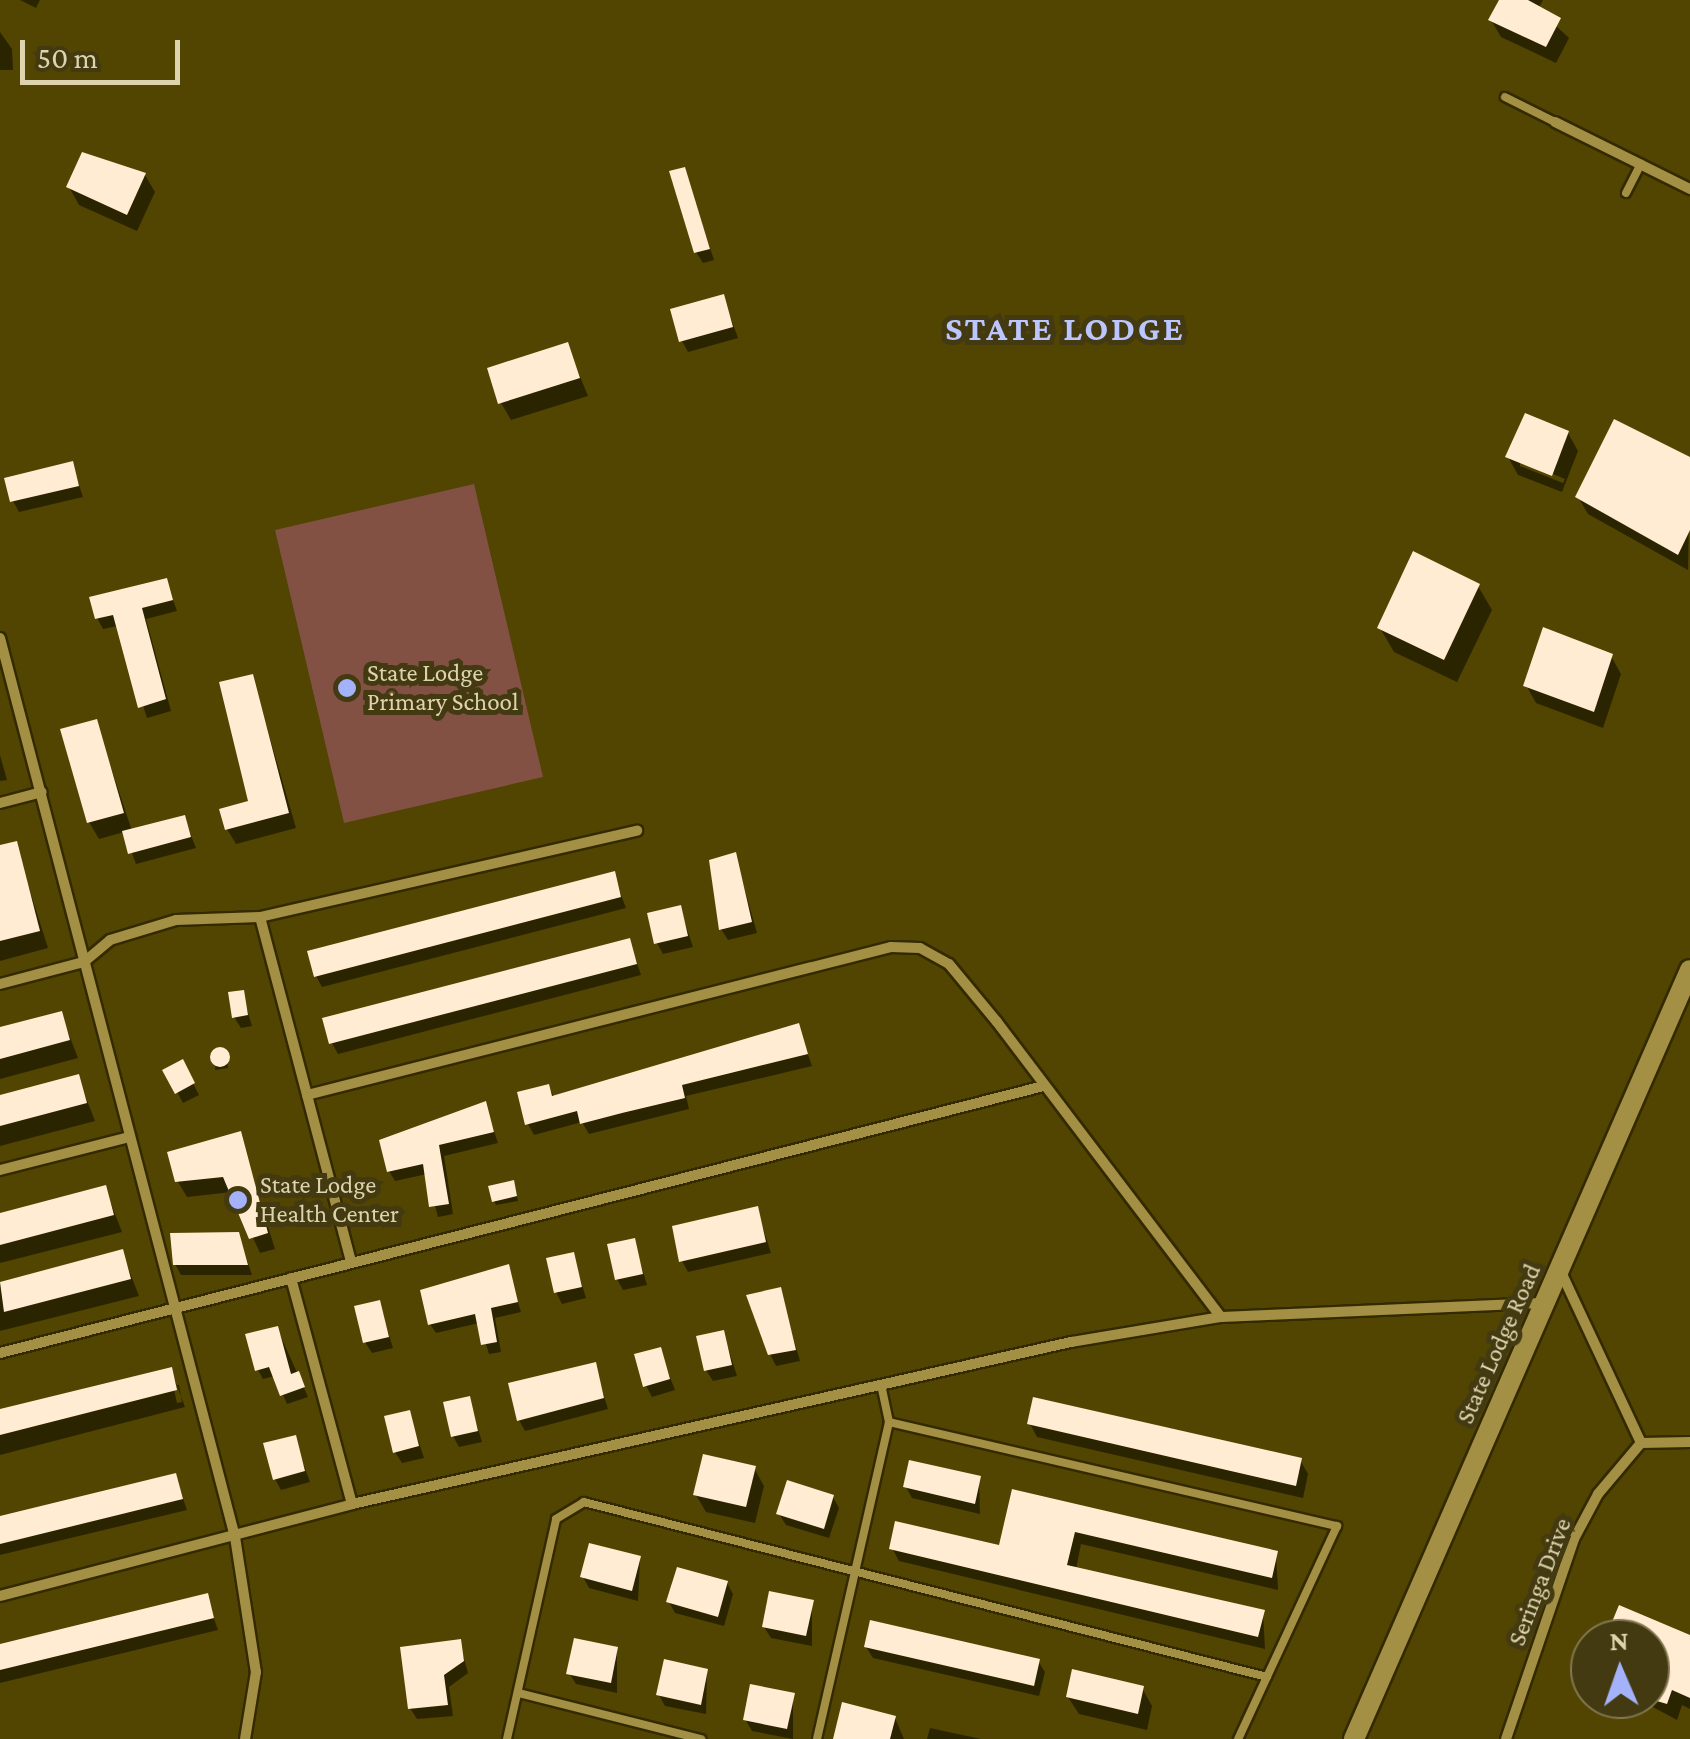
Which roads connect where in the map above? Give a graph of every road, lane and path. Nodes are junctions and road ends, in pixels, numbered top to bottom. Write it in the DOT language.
graph roads {
  1 [pos="1505,97"];
  2 [pos="1555,122"];
  3 [pos="1640,164"];
  4 [pos="1690,188"];
  5 [pos="1626,193"];
  6 [pos="0,638"];
  7 [pos="42,792"];
  8 [pos="0,803"];
  9 [pos="637,832"];
  10 [pos="260,917"];
  11 [pos="84,962"];
  12 [pos="1690,970"];
  13 [pos="0,984"];
  14 [pos="1044,1086"];
  15 [pos="307,1095"];
  16 [pos="129,1137"];
  17 [pos="0,1170"];
  18 [pos="351,1262"];
  19 [pos="1560,1269"];
  20 [pos="291,1278"];
  21 [pos="1542,1303"];
  22 [pos="171,1308"];
  23 [pos="1221,1317"];
  24 [pos="0,1353"];
  25 [pos="881,1385"];
  26 [pos="890,1422"];
  27 [pos="1690,1442"];
  28 [pos="1641,1443"];
  29 [pos="352,1504"];
  30 [pos="235,1538"];
  31 [pos="856,1574"];
  32 [pos="0,1596"];
  33 [pos="1268,1676"];
  34 [pos="519,1693"];
  35 [pos="245,1739"];
  36 [pos="506,1739"];
  37 [pos="701,1739"];
  38 [pos="817,1739"];
  39 [pos="1238,1739"];
  40 [pos="1354,1739"];
  41 [pos="1506,1739"];
  1 -- 2 [label="lane"];
  2 -- 3 [label="street"];
  3 -- 4 [label="street"];
  3 -- 5 [label="lane"];
  6 -- 7 [label="street"];
  7 -- 8 [label="street"];
  7 -- 11 [label="street"];
  9 -- 10 [label="street"];
  10 -- 11 [label="street"];
  10 -- 15 [label="street"];
  11 -- 13 [label="street"];
  11 -- 16 [label="street"];
  12 -- 19 [label="street, State Lodge Road"];
  14 -- 15 [label="street"];
  14 -- 18 [label="street"];
  14 -- 23 [label="street"];
  15 -- 18 [label="street"];
  16 -- 17 [label="street"];
  16 -- 22 [label="street"];
  18 -- 20 [label="street"];
  19 -- 21 [label="street, State Lodge Road"];
  19 -- 28 [label="street"];
  20 -- 22 [label="street"];
  20 -- 29 [label="street"];
  21 -- 23 [label="street"];
  21 -- 40 [label="street, State Lodge Road"];
  22 -- 24 [label="street"];
  22 -- 30 [label="street"];
  23 -- 25 [label="street"];
  25 -- 26 [label="lane"];
  25 -- 29 [label="street"];
  26 -- 31 [label="lane"];
  26 -- 33 [label="lane"];
  27 -- 28 [label="street"];
  28 -- 41 [label="street, Seringa Drive"];
  29 -- 30 [label="street"];
  30 -- 32 [label="street"];
  30 -- 35 [label="street"];
  31 -- 33 [label="lane"];
  31 -- 34 [label="lane"];
  31 -- 38 [label="lane"];
  33 -- 39 [label="lane"];
  34 -- 36 [label="lane"];
  34 -- 37 [label="lane"];
}
